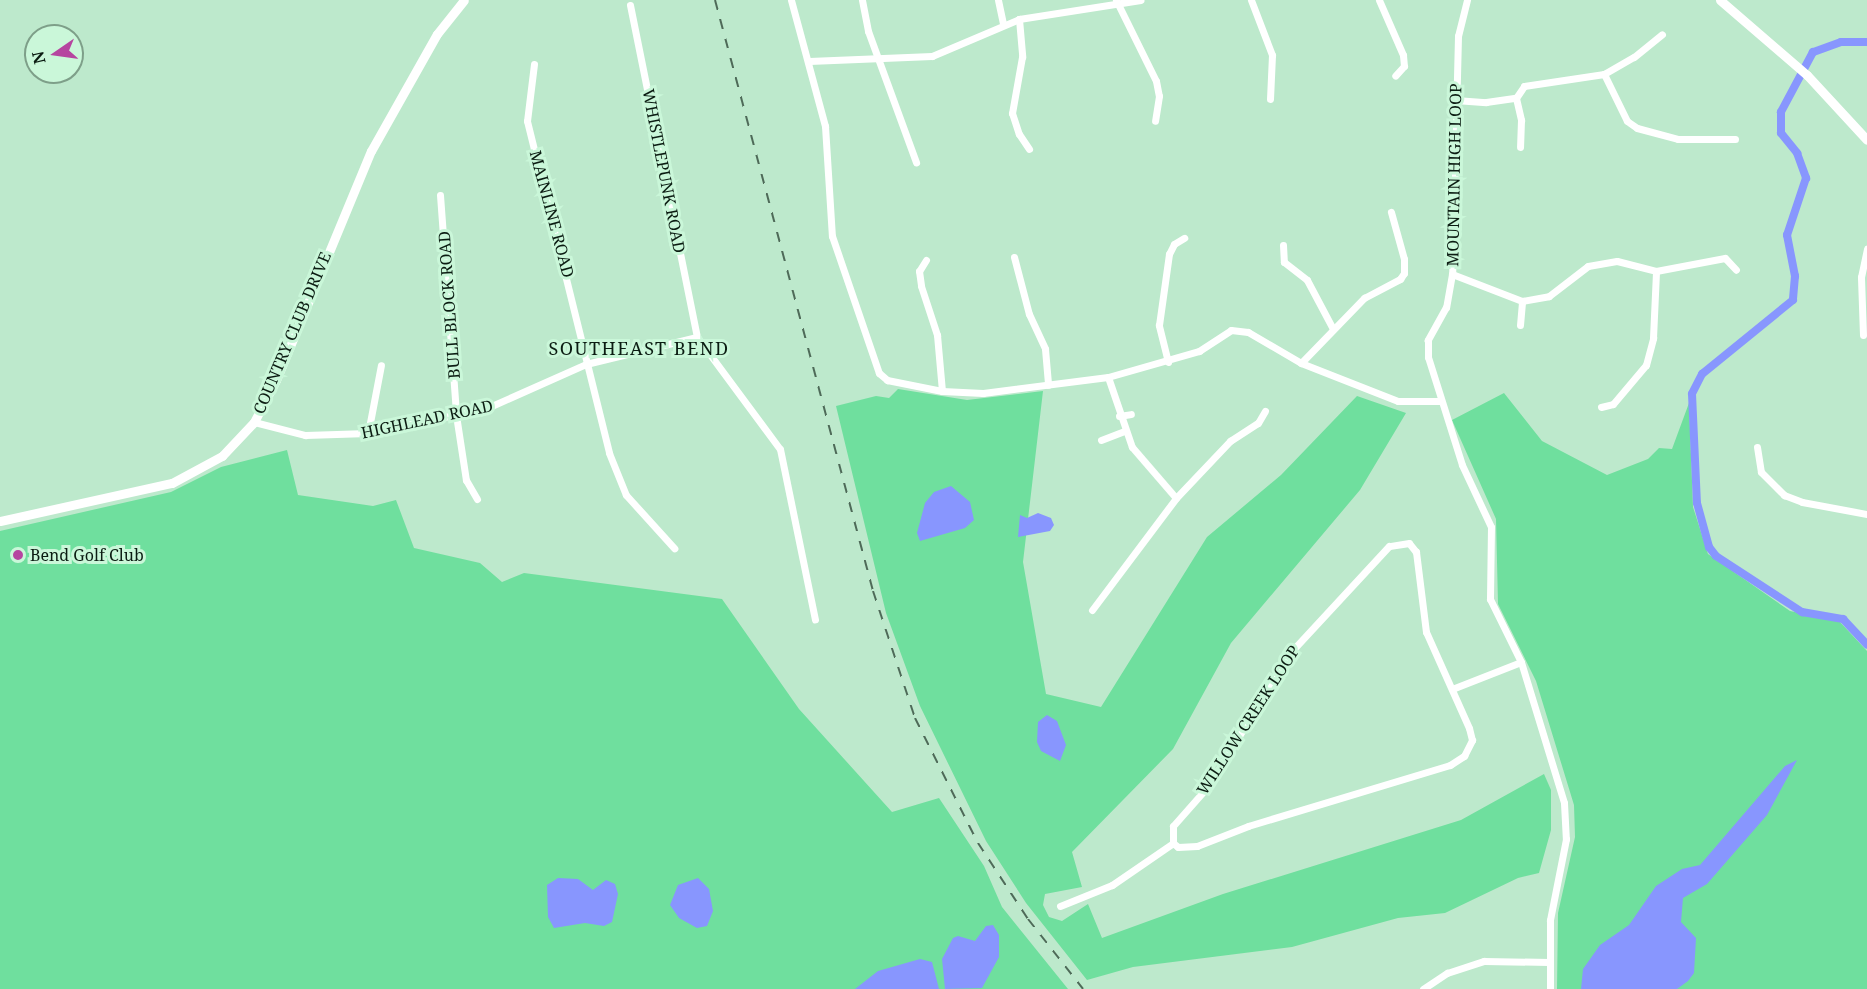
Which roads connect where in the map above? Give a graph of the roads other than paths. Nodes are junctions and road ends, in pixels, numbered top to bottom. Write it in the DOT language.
graph roads {
  1 [pos="464,0"];
  2 [pos="791,0"];
  3 [pos="862,0"];
  4 [pos="998,0"];
  5 [pos="1142,0"];
  6 [pos="1251,0"];
  7 [pos="1379,0"];
  8 [pos="1467,0"];
  9 [pos="1720,0"];
  10 [pos="1116,3"];
  11 [pos="630,5"];
  12 [pos="1020,19"];
  13 [pos="1004,24"];
  14 [pos="1662,34"];
  15 [pos="878,59"];
  16 [pos="809,61"];
  17 [pos="534,64"];
  18 [pos="1604,74"];
  19 [pos="1395,76"];
  20 [pos="1516,98"];
  21 [pos="1270,99"];
  22 [pos="1455,100"];
  23 [pos="1155,121"];
  24 [pos="1735,139"];
  25 [pos="1867,140"];
  26 [pos="1520,147"];
  27 [pos="1029,149"];
  28 [pos="916,162"];
  29 [pos="440,195"];
  30 [pos="1391,212"];
  31 [pos="1184,238"];
  32 [pos="1283,245"];
  33 [pos="1867,249"];
  34 [pos="1014,257"];
  35 [pos="926,260"];
  36 [pos="1736,270"];
  37 [pos="1656,271"];
  38 [pos="1452,274"];
  39 [pos="1522,301"];
  40 [pos="1520,325"];
  41 [pos="1332,329"];
  42 [pos="1863,335"];
  43 [pos="697,337"];
  44 [pos="1168,362"];
  45 [pos="1301,363"];
  46 [pos="586,364"];
  47 [pos="381,365"];
  48 [pos="1108,377"];
  49 [pos="1048,385"];
  50 [pos="942,391"];
  51 [pos="1440,402"];
  52 [pos="1601,407"];
  53 [pos="1265,411"];
  54 [pos="1131,414"];
  55 [pos="456,415"];
  56 [pos="1119,416"];
  57 [pos="254,422"];
  58 [pos="1124,432"];
  59 [pos="368,433"];
  60 [pos="1101,440"];
  61 [pos="1757,447"];
  62 [pos="1176,498"];
  63 [pos="477,499"];
  64 [pos="1867,514"];
  65 [pos="0,521"];
  66 [pos="674,548"];
  67 [pos="1092,610"];
  68 [pos="815,619"];
  69 [pos="1521,662"];
  70 [pos="1452,688"];
  71 [pos="1173,843"];
  72 [pos="1060,906"];
  73 [pos="1549,962"];
  74 [pos="1423,989"];
  75 [pos="1550,989"];
  1 -- 57 [label="street, COUNTRY CLUB DRIVE"];
  2 -- 16 [label="street"];
  3 -- 15 [label="street"];
  4 -- 13 [label="street"];
  5 -- 10 [label="street"];
  6 -- 21 [label="street"];
  7 -- 19 [label="street"];
  8 -- 22 [label="street, MOUNTAIN HIGH LOOP"];
  9 -- 25 [label="street"];
  10 -- 12 [label="street"];
  10 -- 23 [label="street"];
  11 -- 43 [label="street, WHISTLEPUNK ROAD"];
  12 -- 13 [label="street"];
  12 -- 27 [label="street"];
  13 -- 15 [label="street"];
  14 -- 18 [label="street"];
  15 -- 16 [label="street"];
  15 -- 28 [label="street"];
  16 -- 50 [label="street"];
  17 -- 46 [label="street, MAINLINE ROAD"];
  18 -- 20 [label="street"];
  18 -- 24 [label="street"];
  20 -- 22 [label="street"];
  20 -- 26 [label="street"];
  22 -- 38 [label="street, MOUNTAIN HIGH LOOP"];
  29 -- 55 [label="street, BULL BLOCK ROAD"];
  30 -- 41 [label="street"];
  31 -- 44 [label="street"];
  32 -- 41 [label="street"];
  33 -- 42 [label="street"];
  34 -- 49 [label="street"];
  35 -- 50 [label="street"];
  36 -- 37 [label="street"];
  37 -- 39 [label="street"];
  37 -- 52 [label="street"];
  38 -- 39 [label="street"];
  38 -- 51 [label="street, MOUNTAIN HIGH LOOP"];
  39 -- 40 [label="street"];
  41 -- 45 [label="street"];
  43 -- 46 [label="street, HIGHLEAD ROAD"];
  43 -- 68 [label="street"];
  44 -- 45 [label="street"];
  44 -- 48 [label="street"];
  45 -- 51 [label="street"];
  46 -- 55 [label="street, HIGHLEAD ROAD"];
  46 -- 66 [label="street, MAINLINE ROAD"];
  47 -- 59 [label="street"];
  48 -- 49 [label="street"];
  48 -- 56 [label="street"];
  49 -- 50 [label="street"];
  51 -- 69 [label="street, MOUNTAIN HIGH LOOP"];
  53 -- 62 [label="street"];
  54 -- 56 [label="street"];
  55 -- 59 [label="street, HIGHLEAD ROAD"];
  55 -- 63 [label="street, BULL BLOCK ROAD"];
  56 -- 58 [label="street"];
  57 -- 59 [label="street, HIGHLEAD ROAD"];
  57 -- 65 [label="street, COUNTRY CLUB DRIVE"];
  58 -- 60 [label="street"];
  58 -- 62 [label="street"];
  61 -- 64 [label="street"];
  62 -- 67 [label="street"];
  69 -- 70 [label="street"];
  69 -- 73 [label="street, MOUNTAIN HIGH LOOP"];
  70 -- 71 [label="street, WILLOW CREEK LOOP"];
  70 -- 71 [label="street, WILLOW CREEK LOOP"];
  71 -- 72 [label="street"];
  73 -- 74 [label="street"];
  73 -- 75 [label="street, MOUNTAIN HIGH LOOP"];
}
